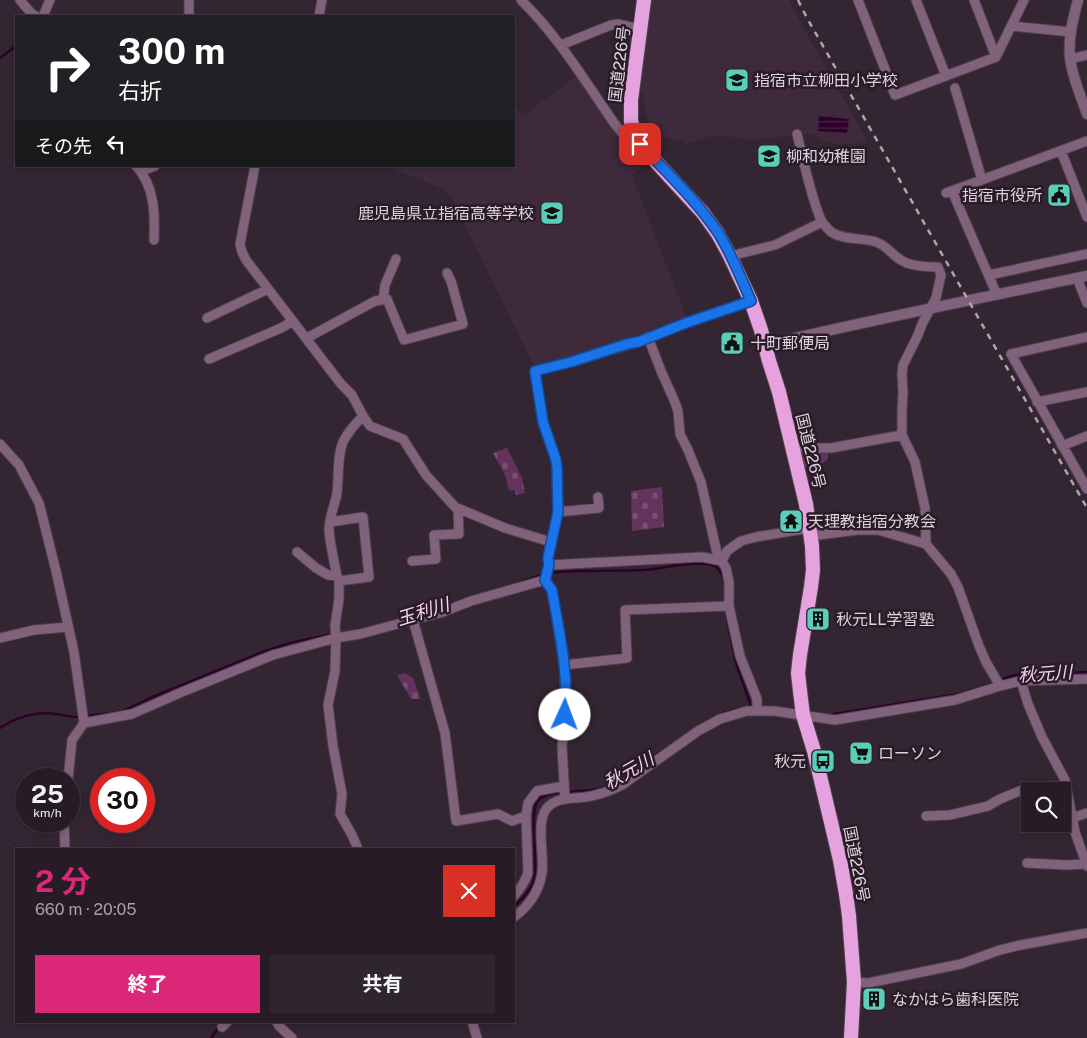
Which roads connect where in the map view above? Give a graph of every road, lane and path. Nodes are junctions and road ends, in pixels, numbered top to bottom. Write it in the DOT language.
graph roads {
  1 [pos="20,0"];
  2 [pos="50,0"];
  3 [pos="189,0"];
  4 [pos="322,0"];
  5 [pos="521,0"];
  6 [pos="644,0"];
  7 [pos="858,0"];
  8 [pos="916,0"];
  9 [pos="974,0"];
  10 [pos="1024,0"];
  11 [pos="1078,0"];
  12 [pos="34,15"];
  13 [pos="42,15"];
  14 [pos="189,15"];
  15 [pos="319,15"];
  16 [pos="1011,26"];
  17 [pos="640,29"];
  18 [pos="1071,32"];
  19 [pos="561,45"];
  20 [pos="1087,55"];
  21 [pos="996,57"];
  22 [pos="1070,59"];
  23 [pos="946,76"];
  24 [pos="955,88"];
  25 [pos="1087,114"];
  26 [pos="797,134"];
  27 [pos="636,140"];
  28 [pos="1087,141"];
  29 [pos="1061,151"];
  30 [pos="255,167"];
  31 [pos="138,169"];
  32 [pos="982,180"];
  33 [pos="1087,217"];
  34 [pos="822,222"];
  35 [pos="154,240"];
  36 [pos="1087,254"];
  37 [pos="730,256"];
  38 [pos="396,259"];
  39 [pos="447,273"];
  40 [pos="989,276"];
  41 [pos="1082,277"];
  42 [pos="268,289"];
  43 [pos="997,295"];
  44 [pos="383,300"];
  45 [pos="751,301"];
  46 [pos="1087,303"];
  47 [pos="931,308"];
  48 [pos="208,318"];
  49 [pos="293,321"];
  50 [pos="648,337"];
  51 [pos="1087,337"];
  52 [pos="307,338"];
  53 [pos="765,345"];
  54 [pos="209,359"];
  55 [pos="1087,392"];
  56 [pos="1037,402"];
  57 [pos="363,416"];
  58 [pos="902,435"];
  59 [pos="1087,436"];
  60 [pos="0,444"];
  61 [pos="1062,446"];
  62 [pos="793,448"];
  63 [pos="1087,489"];
  64 [pos="598,497"];
  65 [pos="458,508"];
  66 [pos="558,512"];
  67 [pos="330,522"];
  68 [pos="811,532"];
  69 [pos="551,542"];
  70 [pos="926,544"];
  71 [pos="297,552"];
  72 [pos="412,561"];
  73 [pos="722,561"];
  74 [pos="549,565"];
  75 [pos="338,578"];
  76 [pos="545,580"];
  77 [pos="727,606"];
  78 [pos="413,620"];
  79 [pos="68,627"];
  80 [pos="0,638"];
  81 [pos="336,638"];
  82 [pos="564,666"];
  83 [pos="1087,679"];
  84 [pos="1021,681"];
  85 [pos="1000,686"];
  86 [pos="757,710"];
  87 [pos="804,715"];
  88 [pos="84,723"];
  89 [pos="69,768"];
  90 [pos="1065,782"];
  91 [pos="1021,790"];
  92 [pos="565,792"];
  93 [pos="1071,813"];
  94 [pos="1087,813"];
  95 [pos="526,816"];
  96 [pos="926,816"];
  97 [pos="1072,818"];
  98 [pos="64,833"];
  99 [pos="65,848"];
  100 [pos="358,848"];
  101 [pos="1027,864"];
  102 [pos="1087,865"];
  103 [pos="515,895"];
  104 [pos="515,916"];
  105 [pos="1087,933"];
  106 [pos="854,982"];
  107 [pos="277,1023"];
  108 [pos="473,1023"];
  109 [pos="292,1038"];
  110 [pos="477,1038"];
  111 [pos="851,1038"];
  1 -- 12 [label="street"];
  2 -- 13 [label="street"];
  3 -- 14 [label="street"];
  4 -- 15 [label="street"];
  5 -- 19 [label="street"];
  6 -- 17 [label="highway, 国道226号"];
  7 -- 23 [label="street"];
  8 -- 23 [label="street"];
  9 -- 21 [label="street"];
  10 -- 16 [label="street"];
  11 -- 18 [label="street"];
  16 -- 18 [label="street"];
  16 -- 21 [label="street"];
  17 -- 19 [label="street"];
  17 -- 27 [label="highway, 国道226号"];
  18 -- 22 [label="street"];
  19 -- 27 [label="street"];
  20 -- 22 [label="street"];
  21 -- 23 [label="street"];
  22 -- 25 [label="street"];
  24 -- 32 [label="street"];
  26 -- 34 [label="street"];
  27 -- 37 [label="highway, 国道226号"];
  28 -- 29 [label="street"];
  29 -- 32 [label="street"];
  29 -- 33 [label="street"];
  30 -- 42 [label="street"];
  31 -- 35 [label="street"];
  32 -- 40 [label="street"];
  34 -- 37 [label="street"];
  34 -- 47 [label="street"];
  36 -- 40 [label="street"];
  37 -- 45 [label="highway, 国道226号"];
  38 -- 44 [label="street"];
  39 -- 44 [label="street"];
  40 -- 43 [label="street"];
  41 -- 43 [label="street"];
  41 -- 46 [label="street"];
  42 -- 48 [label="street"];
  42 -- 49 [label="street"];
  43 -- 47 [label="street"];
  44 -- 52 [label="street"];
  45 -- 50 [label="street"];
  45 -- 53 [label="highway, 国道226号"];
  47 -- 53 [label="street"];
  47 -- 58 [label="street"];
  49 -- 52 [label="street"];
  49 -- 54 [label="street"];
  50 -- 66 [label="street"];
  50 -- 73 [label="street"];
  51 -- 56 [label="street"];
  52 -- 57 [label="street"];
  53 -- 62 [label="highway, 国道226号"];
  55 -- 56 [label="street"];
  56 -- 61 [label="street"];
  57 -- 65 [label="street"];
  57 -- 67 [label="street"];
  58 -- 62 [label="street"];
  58 -- 70 [label="street"];
  59 -- 61 [label="street"];
  60 -- 79 [label="street"];
  61 -- 63 [label="street"];
  62 -- 68 [label="highway, 国道226号"];
  64 -- 66 [label="street"];
  65 -- 69 [label="street"];
  65 -- 72 [label="street"];
  66 -- 69 [label="street"];
  67 -- 75 [label="street"];
  67 -- 75 [label="street"];
  68 -- 70 [label="street"];
  68 -- 73 [label="street"];
  68 -- 87 [label="highway, 国道226号"];
  69 -- 74 [label="street"];
  70 -- 85 [label="street"];
  71 -- 75 [label="street"];
  73 -- 74 [label="street"];
  73 -- 77 [label="street"];
  74 -- 76 [label="street"];
  75 -- 81 [label="street"];
  76 -- 78 [label="street"];
  76 -- 82 [label="street"];
  77 -- 82 [label="street"];
  77 -- 86 [label="street"];
  78 -- 81 [label="street"];
  78 -- 95 [label="street"];
  79 -- 80 [label="street"];
  79 -- 88 [label="street"];
  81 -- 88 [label="street"];
  81 -- 100 [label="street"];
  82 -- 92 [label="street"];
  83 -- 84 [label="street"];
  84 -- 85 [label="street"];
  84 -- 90 [label="street"];
  85 -- 87 [label="street"];
  86 -- 87 [label="street"];
  86 -- 92 [label="street"];
  87 -- 106 [label="highway, 国道226号"];
  88 -- 89 [label="street"];
  91 -- 96 [label="street"];
  92 -- 95 [label="street"];
  92 -- 104 [label="street"];
  93 -- 97 [label="street"];
  94 -- 97 [label="street"];
  95 -- 103 [label="street"];
  97 -- 102 [label="street"];
  98 -- 99 [label="street"];
  101 -- 102 [label="street"];
  105 -- 106 [label="street"];
  106 -- 111 [label="highway, 国道226号"];
  107 -- 109 [label="street"];
  108 -- 110 [label="street"];
}
